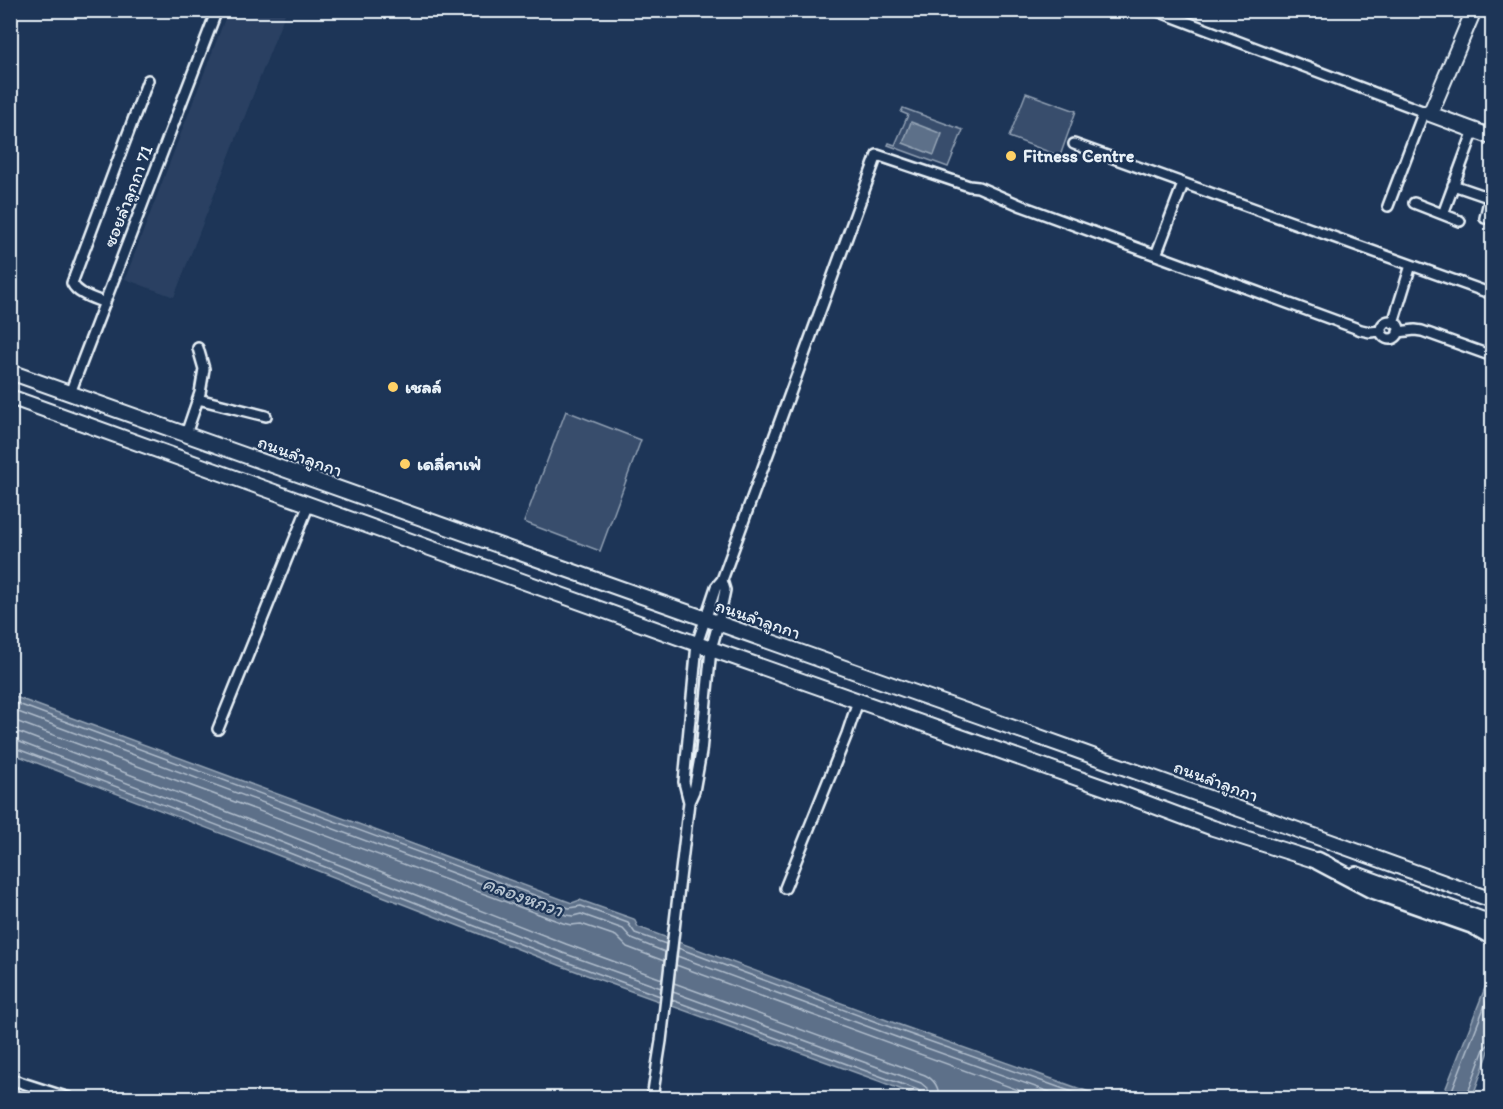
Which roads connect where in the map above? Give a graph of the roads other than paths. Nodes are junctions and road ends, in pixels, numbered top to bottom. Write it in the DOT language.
graph roads {
  1 [pos="216,10"];
  2 [pos="1155,10"];
  3 [pos="1474,10"];
  4 [pos="148,80"];
  5 [pos="1427,112"];
  6 [pos="1474,130"];
  7 [pos="1492,137"];
  8 [pos="1074,144"];
  9 [pos="1183,184"];
  10 [pos="1453,185"];
  11 [pos="1414,203"];
  12 [pos="1388,206"];
  13 [pos="1443,214"];
  14 [pos="1485,218"];
  15 [pos="1460,221"];
  16 [pos="1156,255"];
  17 [pos="1411,265"];
  18 [pos="1492,294"];
  19 [pos="105,303"];
  20 [pos="1396,327"];
  21 [pos="1381,331"];
  22 [pos="198,348"];
  23 [pos="1492,356"];
  24 [pos="10,372"];
  25 [pos="70,393"];
  26 [pos="10,397"];
  27 [pos="198,399"];
  28 [pos="266,416"];
  29 [pos="186,434"];
  30 [pos="309,504"];
  31 [pos="722,580"];
  32 [pos="712,621"];
  33 [pos="704,647"];
  34 [pos="858,701"];
  35 [pos="691,708"];
  36 [pos="705,708"];
  37 [pos="218,729"];
  38 [pos="687,754"];
  39 [pos="700,755"];
  40 [pos="690,802"];
  41 [pos="1318,861"];
  42 [pos="785,888"];
  43 [pos="1492,900"];
  44 [pos="1492,923"];
  45 [pos="1492,936"];
  46 [pos="10,1079"];
  47 [pos="69,1098"];
  48 [pos="652,1098"];
  1 -- 19 [label="street, ซอยลำลูกกา 71"];
  2 -- 5 [label="street"];
  3 -- 5 [label="main road"];
  4 -- 19 [label="street"];
  5 -- 6 [label="main road"];
  5 -- 12 [label="street"];
  6 -- 7 [label="main road"];
  6 -- 10 [label="street"];
  8 -- 9 [label="street"];
  9 -- 16 [label="street"];
  9 -- 17 [label="street"];
  10 -- 13 [label="street"];
  10 -- 14 [label="street"];
  11 -- 13 [label="street"];
  13 -- 15 [label="street"];
  16 -- 21 [label="street"];
  16 -- 31 [label="street"];
  17 -- 18 [label="street"];
  17 -- 20 [label="street"];
  19 -- 25 [label="street, ซอยลำลูกกา 71"];
  20 -- 21 [label="street"];
  20 -- 21 [label="street"];
  20 -- 23 [label="street"];
  22 -- 27 [label="street"];
  24 -- 25 [label="main road, ถนนลำลูกกา"];
  25 -- 29 [label="main road, ถนนลำลูกกา"];
  26 -- 30 [label="main road"];
  27 -- 28 [label="street"];
  27 -- 29 [label="street"];
  29 -- 32 [label="main road, ถนนลำลูกกา"];
  30 -- 33 [label="main road"];
  30 -- 37 [label="street"];
  31 -- 32 [label="street"];
  31 -- 32 [label="street"];
  32 -- 33 [label="street"];
  32 -- 33 [label="street"];
  32 -- 43 [label="main road, ถนนลำลูกกา"];
  33 -- 34 [label="main road"];
  33 -- 35 [label="street"];
  33 -- 36 [label="street"];
  34 -- 41 [label="main road"];
  34 -- 42 [label="street"];
  35 -- 36 [label="street"];
  35 -- 38 [label="street"];
  36 -- 39 [label="street"];
  38 -- 39 [label="street"];
  38 -- 40 [label="street"];
  39 -- 40 [label="street"];
  40 -- 48 [label="street"];
  41 -- 44 [label="main road"];
  41 -- 45 [label="highway"];
  46 -- 47 [label="street"];
}
